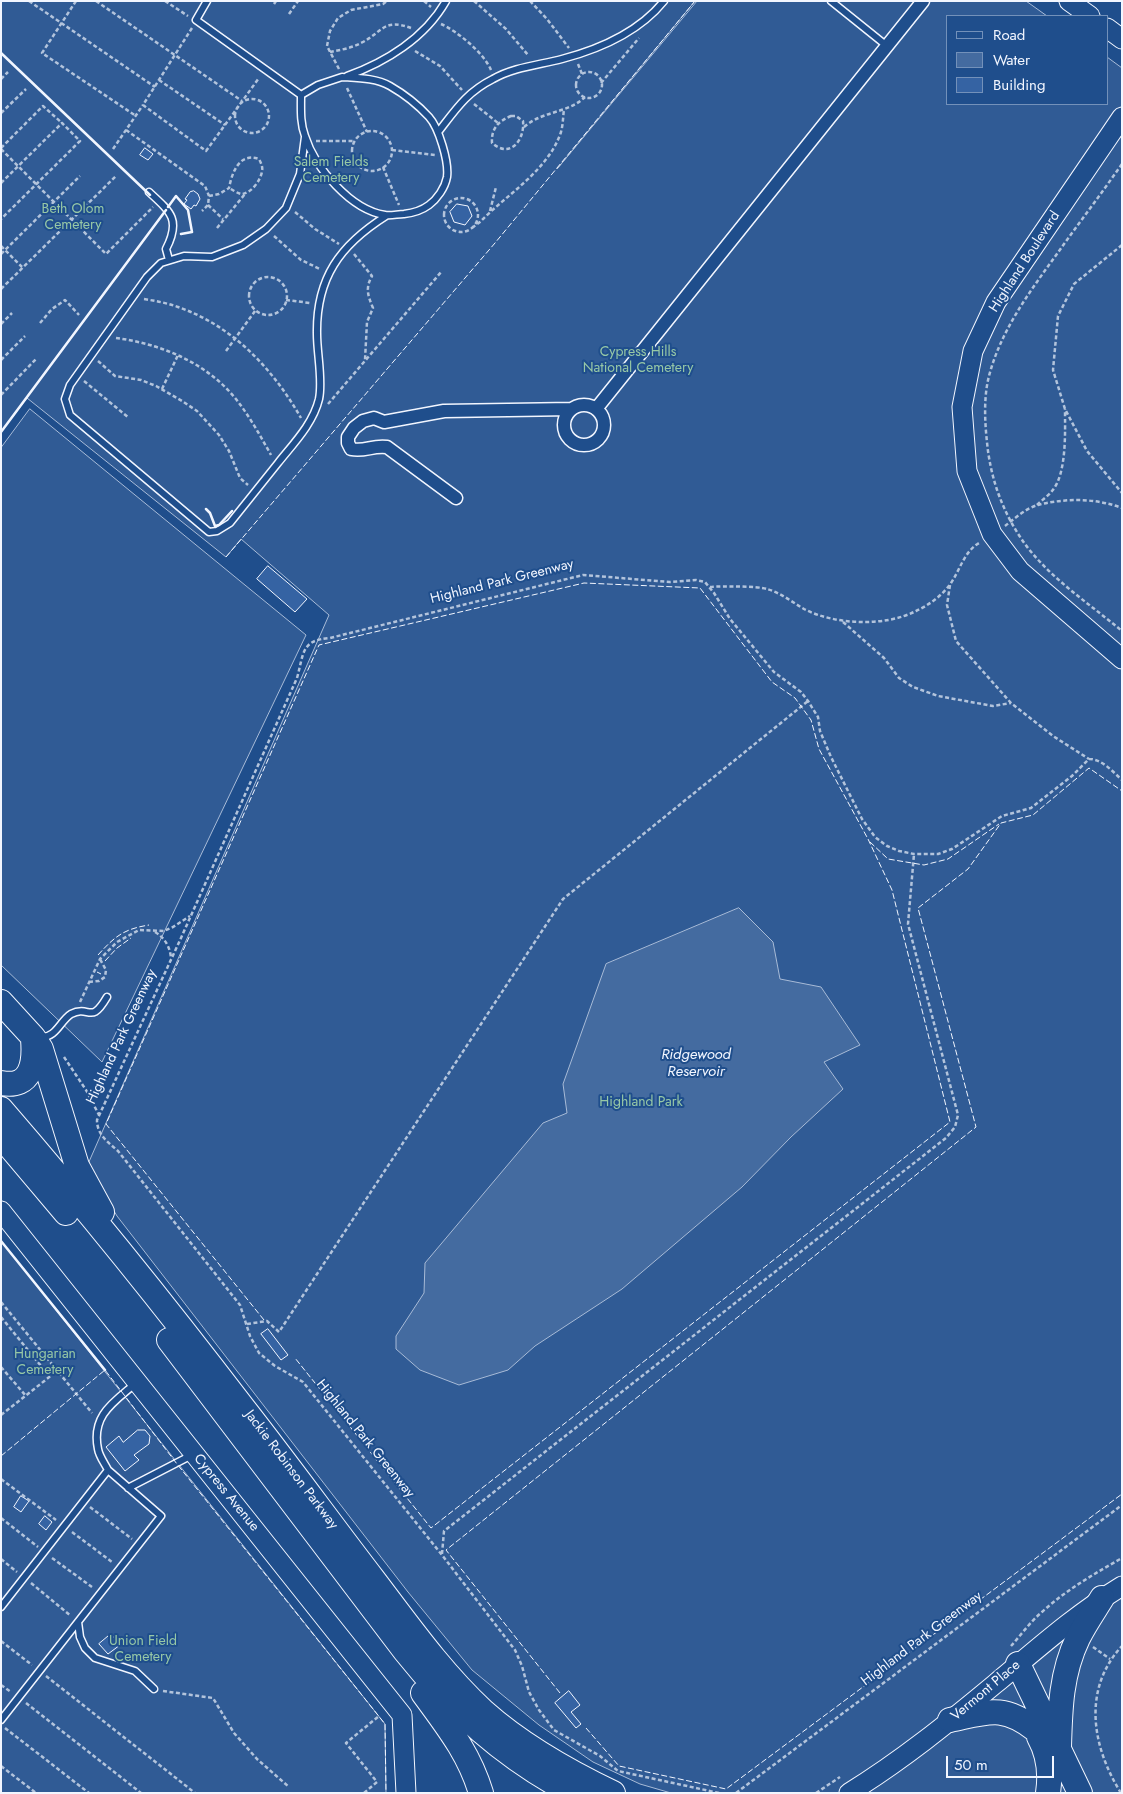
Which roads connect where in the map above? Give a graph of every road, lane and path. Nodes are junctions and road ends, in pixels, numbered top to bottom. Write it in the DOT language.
graph roads {
  1 [pos="29,1"];
  2 [pos="76,1"];
  3 [pos="96,1"];
  4 [pos="165,1"];
  5 [pos="207,1"];
  6 [pos="298,1"];
  7 [pos="387,1"];
  8 [pos="446,1"];
  9 [pos="474,1"];
  10 [pos="530,1"];
  11 [pos="664,1"];
  12 [pos="831,1"];
  13 [pos="923,1"];
  14 [pos="1069,1"];
  15 [pos="289,14"];
  16 [pos="1089,15"];
  17 [pos="196,20"];
  18 [pos="432,20"];
  19 [pos="62,24"];
  20 [pos="1108,29"];
  21 [pos="645,31"];
  22 [pos="420,33"];
  23 [pos="1122,39"];
  24 [pos="404,46"];
  25 [pos="887,46"];
  26 [pos="330,52"];
  27 [pos="574,55"];
  28 [pos="175,56"];
  29 [pos="534,65"];
  30 [pos="265,68"];
  31 [pos="8,72"];
  32 [pos="342,77"];
  33 [pos="495,78"];
  34 [pos="1,79"];
  35 [pos="159,80"];
  36 [pos="601,83"];
  37 [pos="155,87"];
  38 [pos="26,89"];
  39 [pos="301,95"];
  40 [pos="467,96"];
  41 [pos="585,97"];
  42 [pos="242,101"];
  43 [pos="143,105"];
  44 [pos="564,109"];
  45 [pos="236,110"];
  46 [pos="1,114"];
  47 [pos="136,116"];
  48 [pos="1122,118"];
  49 [pos="62,123"];
  50 [pos="498,123"];
  51 [pos="225,125"];
  52 [pos="524,127"];
  53 [pos="126,130"];
  54 [pos="367,132"];
  55 [pos="439,132"];
  56 [pos="306,139"];
  57 [pos="355,141"];
  58 [pos="1,148"];
  59 [pos="113,149"];
  60 [pos="392,150"];
  61 [pos="444,157"];
  62 [pos="1122,164"];
  63 [pos="18,166"];
  64 [pos="383,167"];
  65 [pos="80,176"];
  66 [pos="116,176"];
  67 [pos="1,183"];
  68 [pos="36,184"];
  69 [pos="496,187"];
  70 [pos="229,188"];
  71 [pos="149,192"];
  72 [pos="246,193"];
  73 [pos="209,196"];
  74 [pos="159,201"];
  75 [pos="54,202"];
  76 [pos="287,203"];
  77 [pos="208,206"];
  78 [pos="202,211"];
  79 [pos="490,213"];
  80 [pos="402,214"];
  81 [pos="386,216"];
  82 [pos="1,219"];
  83 [pos="71,219"];
  84 [pos="224,219"];
  85 [pos="217,228"];
  86 [pos="472,228"];
  87 [pos="266,229"];
  88 [pos="1122,244"];
  89 [pos="1,246"];
  90 [pos="346,248"];
  91 [pos="5,250"];
  92 [pos="1,254"];
  93 [pos="170,260"];
  94 [pos="22,267"];
  95 [pos="442,271"];
  96 [pos="328,274"];
  97 [pos="1,289"];
  98 [pos="133,296"];
  99 [pos="286,300"];
  100 [pos="318,304"];
  101 [pos="255,311"];
  102 [pos="12,313"];
  103 [pos="80,315"];
  104 [pos="40,323"];
  105 [pos="1,324"];
  106 [pos="26,336"];
  107 [pos="104,337"];
  108 [pos="235,338"];
  109 [pos="226,351"];
  110 [pos="91,355"];
  111 [pos="178,355"];
  112 [pos="36,359"];
  113 [pos="1,360"];
  114 [pos="365,361"];
  115 [pos="77,375"];
  116 [pos="162,389"];
  117 [pos="1,395"];
  118 [pos="572,409"];
  119 [pos="596,409"];
  120 [pos="1065,409"];
  121 [pos="129,418"];
  122 [pos="306,427"];
  123 [pos="276,465"];
  124 [pos="246,484"];
  125 [pos="1122,493"];
  126 [pos="456,498"];
  127 [pos="1036,506"];
  128 [pos="1122,508"];
  129 [pos="1010,522"];
  130 [pos="974,546"];
  131 [pos="951,584"];
  132 [pos="710,587"];
  133 [pos="841,621"];
  134 [pos="1122,632"];
  135 [pos="1122,659"];
  136 [pos="808,701"];
  137 [pos="1011,703"];
  138 [pos="1089,759"];
  139 [pos="1122,780"];
  140 [pos="914,854"];
  141 [pos="190,916"];
  142 [pos="154,931"];
  143 [pos="100,959"];
  144 [pos="171,960"];
  145 [pos="89,982"];
  146 [pos="107,997"];
  147 [pos="1,1002"];
  148 [pos="72,1014"];
  149 [pos="33,1037"];
  150 [pos="61,1052"];
  151 [pos="1,1083"];
  152 [pos="1,1109"];
  153 [pos="99,1115"];
  154 [pos="1,1136"];
  155 [pos="1,1211"];
  156 [pos="1,1302"];
  157 [pos="163,1305"];
  158 [pos="1,1317"];
  159 [pos="246,1324"];
  160 [pos="1,1367"];
  161 [pos="57,1371"];
  162 [pos="50,1377"];
  163 [pos="138,1382"];
  164 [pos="26,1396"];
  165 [pos="1,1415"];
  166 [pos="99,1421"];
  167 [pos="195,1453"];
  168 [pos="108,1470"];
  169 [pos="1,1479"];
  170 [pos="128,1488"];
  171 [pos="84,1502"];
  172 [pos="1122,1505"];
  173 [pos="1,1518"];
  174 [pos="64,1526"];
  175 [pos="139,1544"];
  176 [pos="44,1552"];
  177 [pos="442,1556"];
  178 [pos="1122,1558"];
  179 [pos="1,1559"];
  180 [pos="120,1568"];
  181 [pos="24,1578"];
  182 [pos="356,1586"];
  183 [pos="1112,1592"];
  184 [pos="100,1594"];
  185 [pos="1,1607"];
  186 [pos="78,1622"];
  187 [pos="1,1641"];
  188 [pos="1090,1644"];
  189 [pos="1122,1646"];
  190 [pos="1110,1659"];
  191 [pos="1011,1662"];
  192 [pos="40,1671"];
  193 [pos="1,1684"];
  194 [pos="154,1689"];
  195 [pos="19,1698"];
  196 [pos="379,1716"];
  197 [pos="1,1720"];
  198 [pos="950,1720"];
  199 [pos="1,1725"];
  200 [pos="1036,1730"];
  201 [pos="1058,1747"];
  202 [pos="1,1766"];
  203 [pos="846,1774"];
  204 [pos="290,1787"];
  205 [pos="741,1789"];
  206 [pos="36,1793"];
  207 [pos="89,1793"];
  208 [pos="141,1793"];
  209 [pos="195,1793"];
  210 [pos="364,1793"];
  211 [pos="406,1793"];
  212 [pos="481,1793"];
  213 [pos="572,1793"];
  214 [pos="613,1793"];
  215 [pos="719,1793"];
  216 [pos="736,1793"];
  217 [pos="744,1793"];
  218 [pos="816,1793"];
  219 [pos="849,1793"];
  220 [pos="1048,1793"];
  221 [pos="1080,1793"];
  222 [pos="1121,1793"];
  1 -- 19 [label="path"];
  2 -- 19 [label="path"];
  3 -- 28 [label="path"];
  4 -- 17 [label="path"];
  5 -- 17 [label="lane"];
  6 -- 15 [label="path"];
  7 -- 26 [label="path"];
  8 -- 18 [label="lane"];
  9 -- 29 [label="path"];
  10 -- 27 [label="path"];
  11 -- 27 [label="lane"];
  12 -- 25 [label="lane"];
  13 -- 25 [label="street"];
  14 -- 16 [label="street"];
  17 -- 28 [label="path"];
  17 -- 30 [label="lane"];
  18 -- 22 [label="lane"];
  18 -- 33 [label="path"];
  19 -- 37 [label="path"];
  19 -- 47 [label="path"];
  20 -- 23 [label="street"];
  21 -- 36 [label="path"];
  22 -- 24 [label="lane"];
  22 -- 26 [label="path"];
  24 -- 32 [label="lane"];
  24 -- 40 [label="path"];
  25 -- 119 [label="street"];
  26 -- 32 [label="path"];
  27 -- 29 [label="lane"];
  28 -- 35 [label="path"];
  28 -- 42 [label="path"];
  29 -- 33 [label="lane"];
  30 -- 39 [label="lane"];
  30 -- 42 [label="path"];
  31 -- 34 [label="path"];
  32 -- 39 [label="lane"];
  32 -- 54 [label="path"];
  32 -- 55 [label="lane"];
  33 -- 40 [label="lane"];
  35 -- 37 [label="path"];
  35 -- 51 [label="path"];
  36 -- 41 [label="path"];
  36 -- 41 [label="path"];
  37 -- 43 [label="path"];
  38 -- 46 [label="path"];
  39 -- 56 [label="lane"];
  40 -- 50 [label="path"];
  40 -- 55 [label="lane"];
  41 -- 44 [label="path"];
  42 -- 45 [label="path"];
  42 -- 45 [label="path"];
  43 -- 47 [label="path"];
  43 -- 51 [label="path"];
  44 -- 52 [label="path"];
  44 -- 79 [label="path"];
  45 -- 51 [label="path"];
  47 -- 53 [label="path"];
  48 -- 135 [label="street, Highland Boulevard"];
  49 -- 58 [label="path"];
  49 -- 63 [label="path"];
  49 -- 68 [label="path"];
  50 -- 52 [label="path"];
  50 -- 52 [label="path"];
  53 -- 59 [label="path"];
  53 -- 73 [label="path"];
  54 -- 57 [label="path"];
  54 -- 60 [label="path"];
  55 -- 61 [label="lane"];
  56 -- 57 [label="path"];
  56 -- 76 [label="lane"];
  56 -- 81 [label="lane"];
  57 -- 64 [label="path"];
  58 -- 63 [label="path"];
  60 -- 61 [label="path"];
  60 -- 64 [label="path"];
  61 -- 80 [label="lane"];
  62 -- 129 [label="path"];
  63 -- 67 [label="path"];
  63 -- 68 [label="path"];
  64 -- 80 [label="path"];
  65 -- 75 [label="path"];
  66 -- 83 [label="path"];
  68 -- 75 [label="path"];
  68 -- 82 [label="path"];
  69 -- 79 [label="path"];
  70 -- 72 [label="path"];
  70 -- 72 [label="path"];
  70 -- 73 [label="path"];
  71 -- 74 [label="lane"];
  72 -- 84 [label="path"];
  73 -- 77 [label="path"];
  74 -- 83 [label="path"];
  74 -- 93 [label="lane"];
  75 -- 83 [label="path"];
  75 -- 91 [label="path"];
  76 -- 87 [label="lane"];
  76 -- 90 [label="path"];
  77 -- 78 [label="path"];
  77 -- 84 [label="path"];
  79 -- 86 [label="path"];
  80 -- 81 [label="lane"];
  81 -- 90 [label="lane"];
  83 -- 97 [label="path"];
  84 -- 85 [label="path"];
  86 -- 86 [label="path"];
  87 -- 93 [label="lane"];
  87 -- 96 [label="path"];
  88 -- 120 [label="path"];
  89 -- 91 [label="path"];
  90 -- 96 [label="lane"];
  90 -- 114 [label="path"];
  91 -- 92 [label="path"];
  91 -- 94 [label="path"];
  93 -- 98 [label="lane"];
  95 -- 122 [label="path"];
  96 -- 100 [label="lane"];
  98 -- 107 [label="lane"];
  98 -- 108 [label="path"];
  99 -- 100 [label="path"];
  99 -- 101 [label="path"];
  99 -- 101 [label="path"];
  100 -- 122 [label="lane"];
  101 -- 108 [label="path"];
  102 -- 105 [label="path"];
  103 -- 104 [label="path"];
  106 -- 113 [label="path"];
  107 -- 110 [label="lane"];
  107 -- 111 [label="path"];
  108 -- 109 [label="path"];
  108 -- 122 [label="path"];
  110 -- 115 [label="lane"];
  110 -- 116 [label="path"];
  111 -- 116 [label="path"];
  111 -- 123 [label="path"];
  112 -- 117 [label="path"];
  115 -- 121 [label="path"];
  115 -- 123 [label="lane"];
  116 -- 124 [label="path"];
  118 -- 119 [label="street"];
  118 -- 119 [label="street"];
  118 -- 126 [label="street"];
  120 -- 125 [label="path"];
  120 -- 127 [label="path"];
  122 -- 123 [label="lane"];
  127 -- 128 [label="path"];
  127 -- 129 [label="path"];
  129 -- 134 [label="path"];
  130 -- 131 [label="path"];
  131 -- 133 [label="path"];
  131 -- 137 [label="path"];
  132 -- 133 [label="path"];
  132 -- 136 [label="path"];
  132 -- 141 [label="path, Highland Park Greenway"];
  133 -- 137 [label="path"];
  136 -- 140 [label="path"];
  136 -- 159 [label="path"];
  137 -- 138 [label="path"];
  138 -- 139 [label="path"];
  138 -- 140 [label="path"];
  140 -- 177 [label="path"];
  141 -- 142 [label="path"];
  141 -- 144 [label="path, Highland Park Greenway"];
  142 -- 143 [label="path"];
  142 -- 144 [label="path"];
  143 -- 145 [label="path"];
  143 -- 145 [label="path"];
  144 -- 153 [label="path, Highland Park Greenway"];
  145 -- 148 [label="path"];
  146 -- 148 [label="lane"];
  147 -- 149 [label="highway"];
  148 -- 149 [label="lane"];
  149 -- 151 [label="highway"];
  149 -- 157 [label="highway"];
  150 -- 153 [label="path"];
  152 -- 157 [label="highway, Jackie Robinson Parkway"];
  153 -- 159 [label="path, Highland Park Greenway"];
  154 -- 182 [label="highway, Jackie Robinson Parkway"];
  155 -- 163 [label="street, Cypress Avenue"];
  156 -- 161 [label="path"];
  157 -- 214 [label="highway, Jackie Robinson Parkway"];
  158 -- 162 [label="path"];
  159 -- 177 [label="path, Highland Park Greenway"];
  160 -- 164 [label="path"];
  161 -- 162 [label="path"];
  161 -- 166 [label="path"];
  162 -- 164 [label="path"];
  163 -- 166 [label="lane"];
  163 -- 167 [label="street, Cypress Avenue"];
  164 -- 165 [label="path"];
  166 -- 168 [label="lane"];
  167 -- 170 [label="lane"];
  167 -- 211 [label="street, Cypress Avenue"];
  168 -- 170 [label="lane"];
  168 -- 171 [label="lane"];
  169 -- 174 [label="path"];
  170 -- 175 [label="lane"];
  171 -- 174 [label="lane"];
  171 -- 175 [label="path"];
  172 -- 205 [label="path, Highland Park Greenway"];
  173 -- 176 [label="path"];
  174 -- 176 [label="lane"];
  174 -- 180 [label="path"];
  175 -- 180 [label="lane"];
  176 -- 181 [label="lane"];
  176 -- 184 [label="path"];
  177 -- 215 [label="path, Highland Park Greenway"];
  178 -- 191 [label="path"];
  179 -- 181 [label="path"];
  180 -- 184 [label="lane"];
  181 -- 185 [label="lane"];
  181 -- 186 [label="path"];
  182 -- 212 [label="highway"];
  182 -- 213 [label="highway, Jackie Robinson Parkway"];
  183 -- 191 [label="street, Vermont Place"];
  183 -- 201 [label="highway"];
  184 -- 186 [label="lane"];
  186 -- 192 [label="lane"];
  186 -- 194 [label="lane"];
  187 -- 192 [label="path"];
  188 -- 190 [label="path"];
  189 -- 190 [label="path"];
  190 -- 222 [label="path"];
  191 -- 198 [label="street, Vermont Place"];
  191 -- 200 [label="highway"];
  191 -- 201 [label="highway"];
  192 -- 195 [label="lane"];
  192 -- 209 [label="path"];
  193 -- 195 [label="path"];
  194 -- 204 [label="path"];
  195 -- 197 [label="lane"];
  195 -- 208 [label="path"];
  196 -- 210 [label="path"];
  198 -- 200 [label="highway"];
  198 -- 219 [label="street, Vermont Place"];
  199 -- 207 [label="path"];
  200 -- 220 [label="highway"];
  201 -- 221 [label="highway"];
  202 -- 206 [label="path"];
  203 -- 218 [label="path"];
  205 -- 216 [label="path, Highland Park Greenway"];
  205 -- 217 [label="path"];
}
